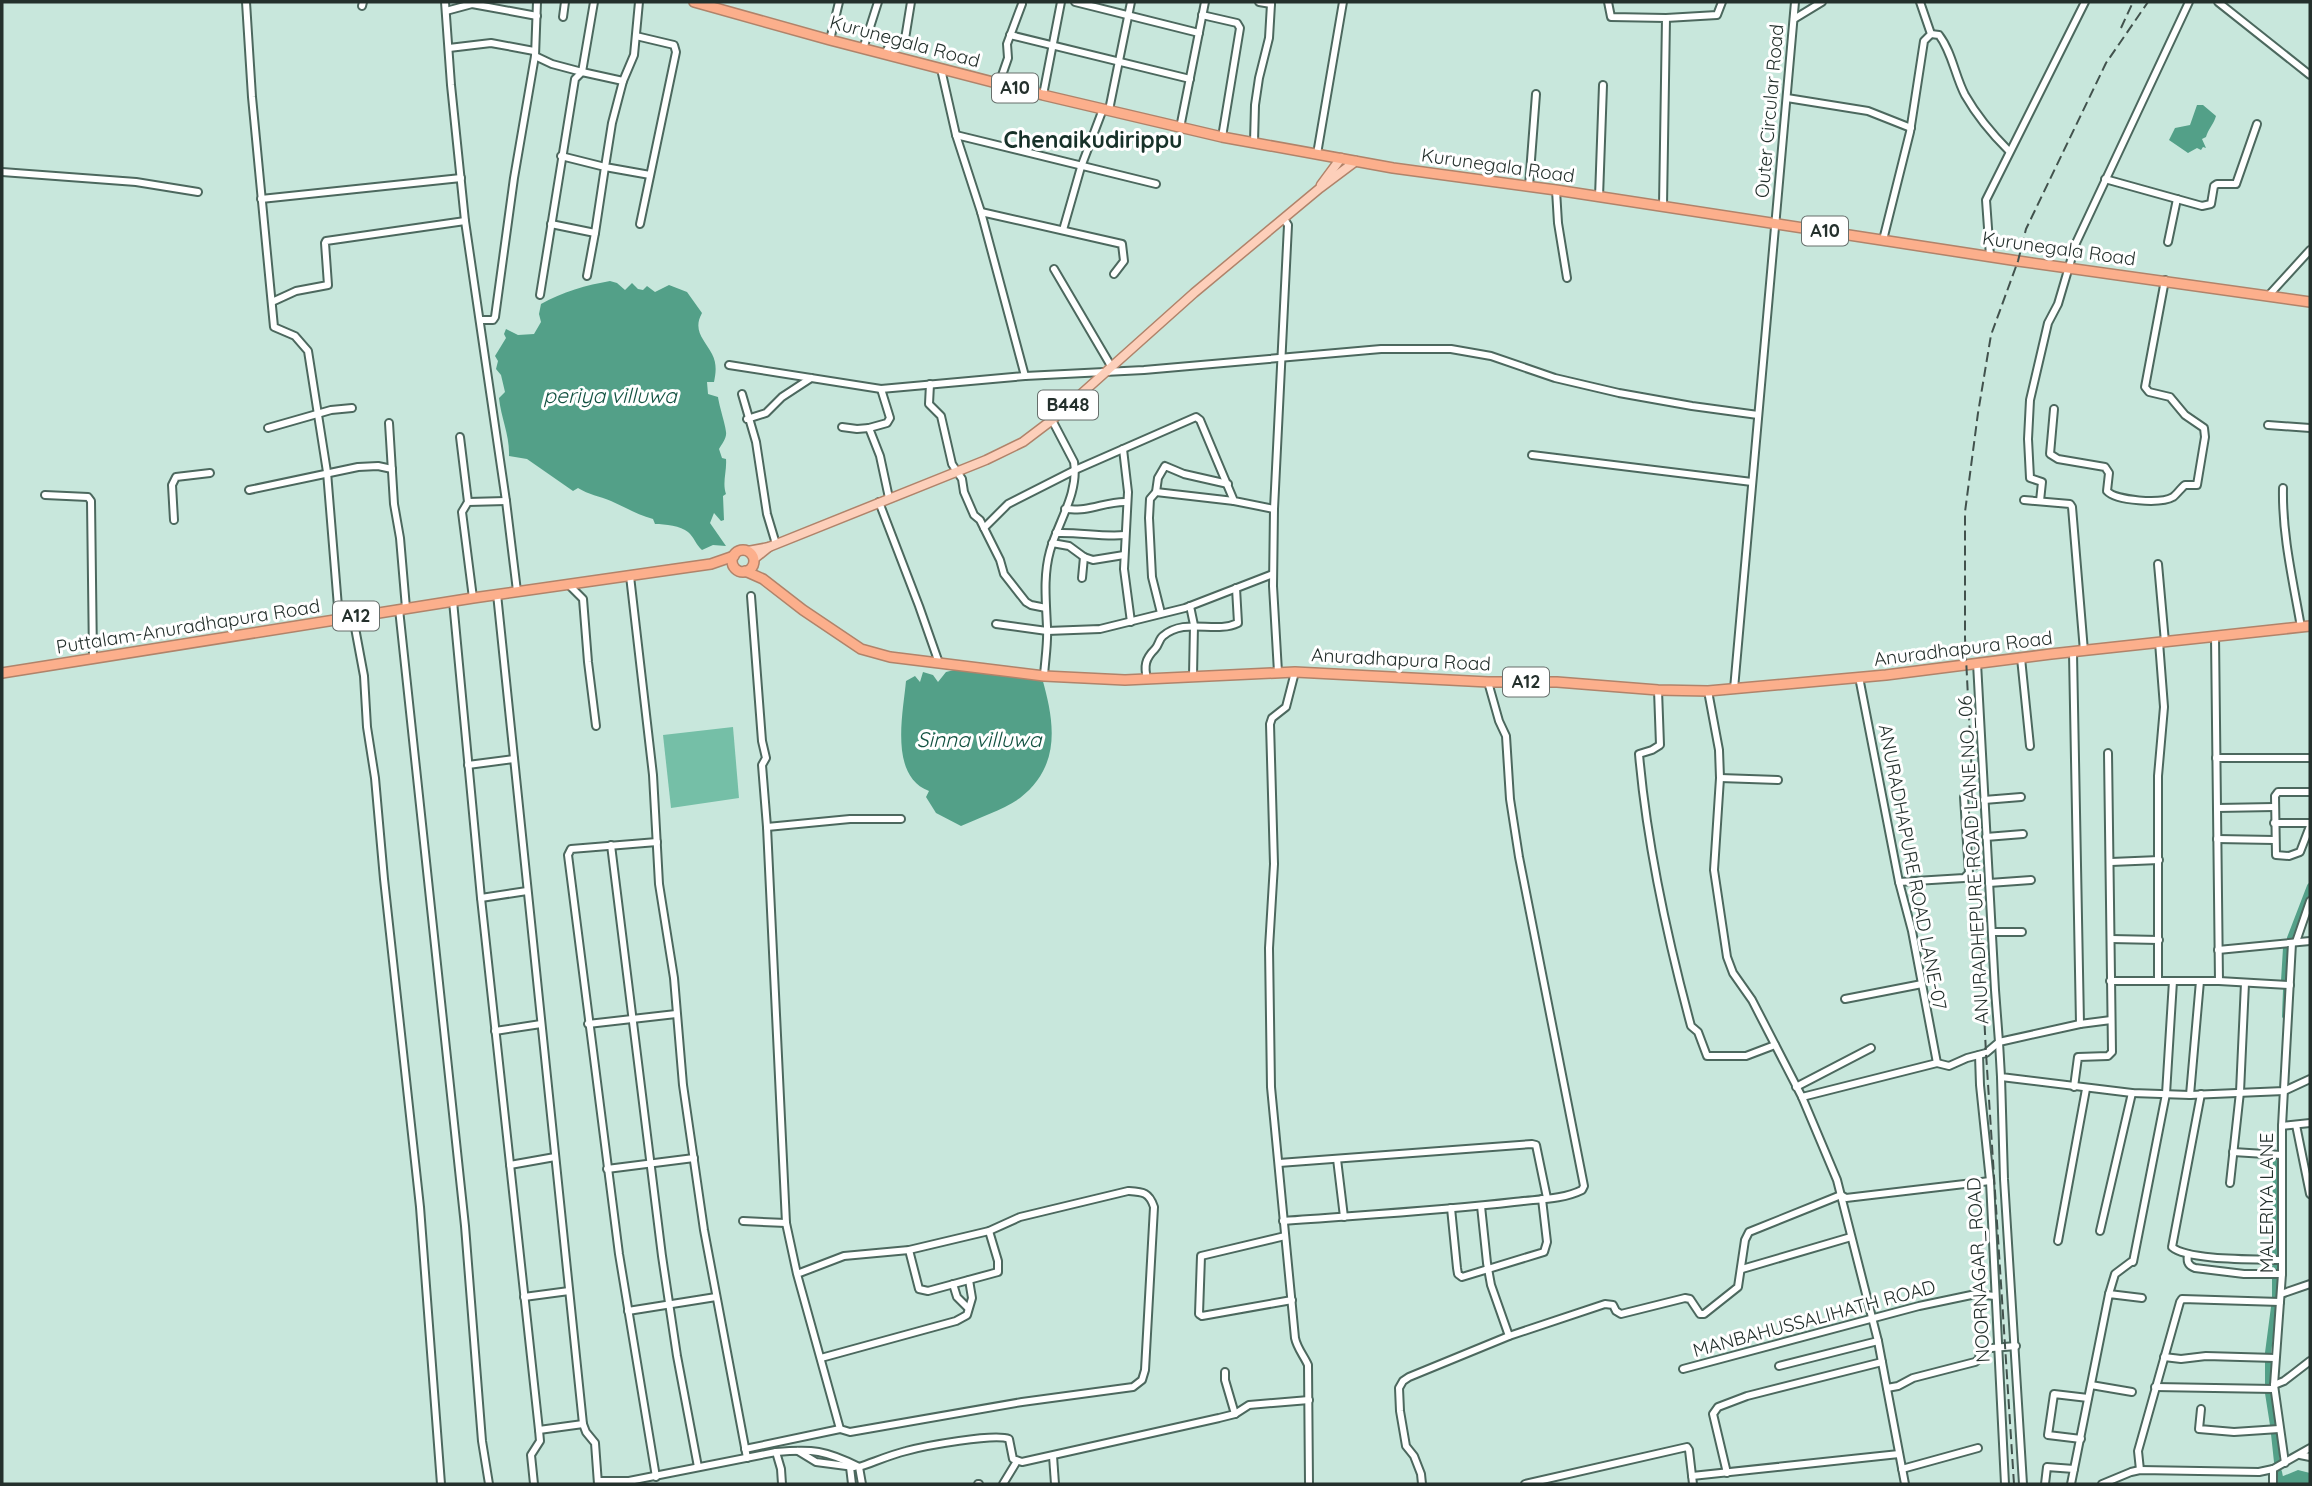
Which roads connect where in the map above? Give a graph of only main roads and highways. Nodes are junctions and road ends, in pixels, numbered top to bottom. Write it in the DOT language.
graph roads {
  1 [pos="694,2"];
  2 [pos="1341,159"];
  3 [pos="1356,161"];
  4 [pos="1320,188"];
  5 [pos="2310,302"];
  6 [pos="734,556"];
  7 [pos="752,557"];
  8 [pos="711,564"];
  9 [pos="740,570"];
  10 [pos="763,579"];
  11 [pos="2306,627"];
  12 [pos="2,673"];
  1 -- 2 [label="highway, Kurunegala Road / A10"];
  2 -- 3 [label="highway, Kurunegala Road / A10"];
  2 -- 4 [label="main road, B448"];
  3 -- 4 [label="main road, B448"];
  3 -- 5 [label="highway, Kurunegala Road / A10"];
  4 -- 7 [label="main road, B448"];
  6 -- 7 [label="highway"];
  6 -- 8 [label="highway, A12"];
  6 -- 9 [label="highway"];
  7 -- 9 [label="highway"];
  7 -- 10 [label="highway, Anuradhapura Road / A12"];
  8 -- 9 [label="highway, Anuradhapura Road / A12"];
  8 -- 12 [label="highway, Puttalam-Anuradhapura Road / A12"];
  9 -- 10 [label="highway, Anuradhapura Road / A12"];
  10 -- 11 [label="highway, Anuradhapura Road / A12"];
}
